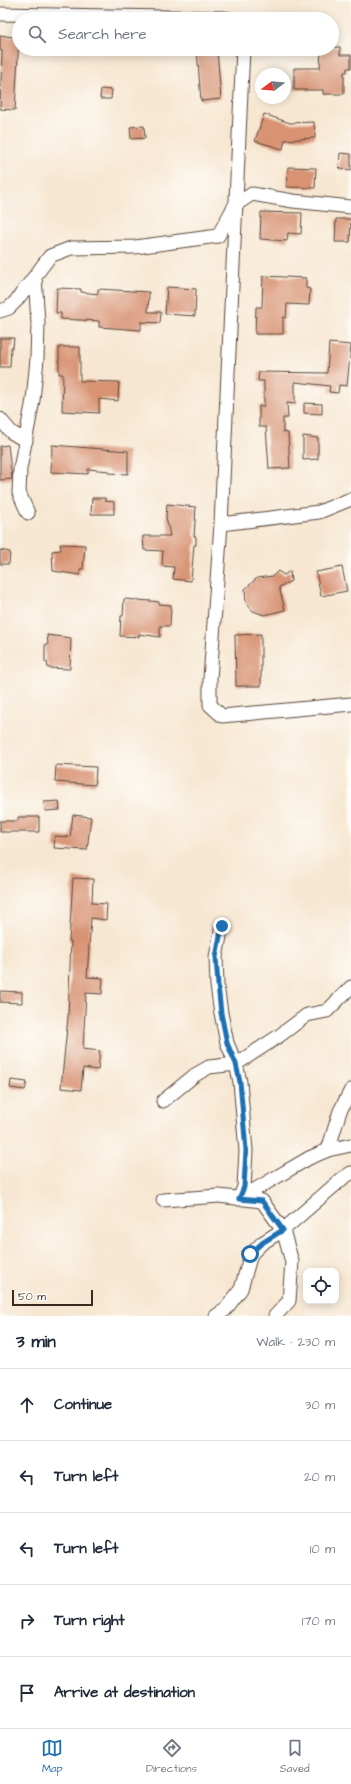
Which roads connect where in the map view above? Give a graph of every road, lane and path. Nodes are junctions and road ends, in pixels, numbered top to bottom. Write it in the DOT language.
graph roads {
  1 [pos="0,14"];
  2 [pos="12,14"];
  3 [pos="244,56"];
  4 [pos="235,205"];
  5 [pos="351,207"];
  6 [pos="35,276"];
  7 [pos="0,311"];
  8 [pos="0,419"];
  9 [pos="26,441"];
  10 [pos="351,499"];
  11 [pos="28,513"];
  12 [pos="221,524"];
  13 [pos="351,704"];
  14 [pos="222,926"];
  15 [pos="351,987"];
  16 [pos="236,1064"];
  17 [pos="351,1090"];
  18 [pos="163,1101"];
  19 [pos="351,1145"];
  20 [pos="328,1150"];
  21 [pos="351,1173"];
  22 [pos="239,1199"];
  23 [pos="163,1200"];
  24 [pos="283,1230"];
  25 [pos="216,1316"];
  26 [pos="275,1316"];
  1 -- 2 [label="street"];
  3 -- 4 [label="street"];
  4 -- 5 [label="street"];
  4 -- 6 [label="street"];
  4 -- 12 [label="street"];
  6 -- 7 [label="street"];
  6 -- 9 [label="street"];
  8 -- 9 [label="street"];
  9 -- 11 [label="street"];
  10 -- 12 [label="street"];
  12 -- 13 [label="street"];
  14 -- 16 [label="street"];
  15 -- 16 [label="street"];
  16 -- 18 [label="street"];
  16 -- 22 [label="street"];
  17 -- 20 [label="street"];
  19 -- 20 [label="street"];
  20 -- 22 [label="street"];
  21 -- 24 [label="street"];
  22 -- 23 [label="street"];
  22 -- 24 [label="street"];
  24 -- 25 [label="street"];
  24 -- 26 [label="street"];
}
